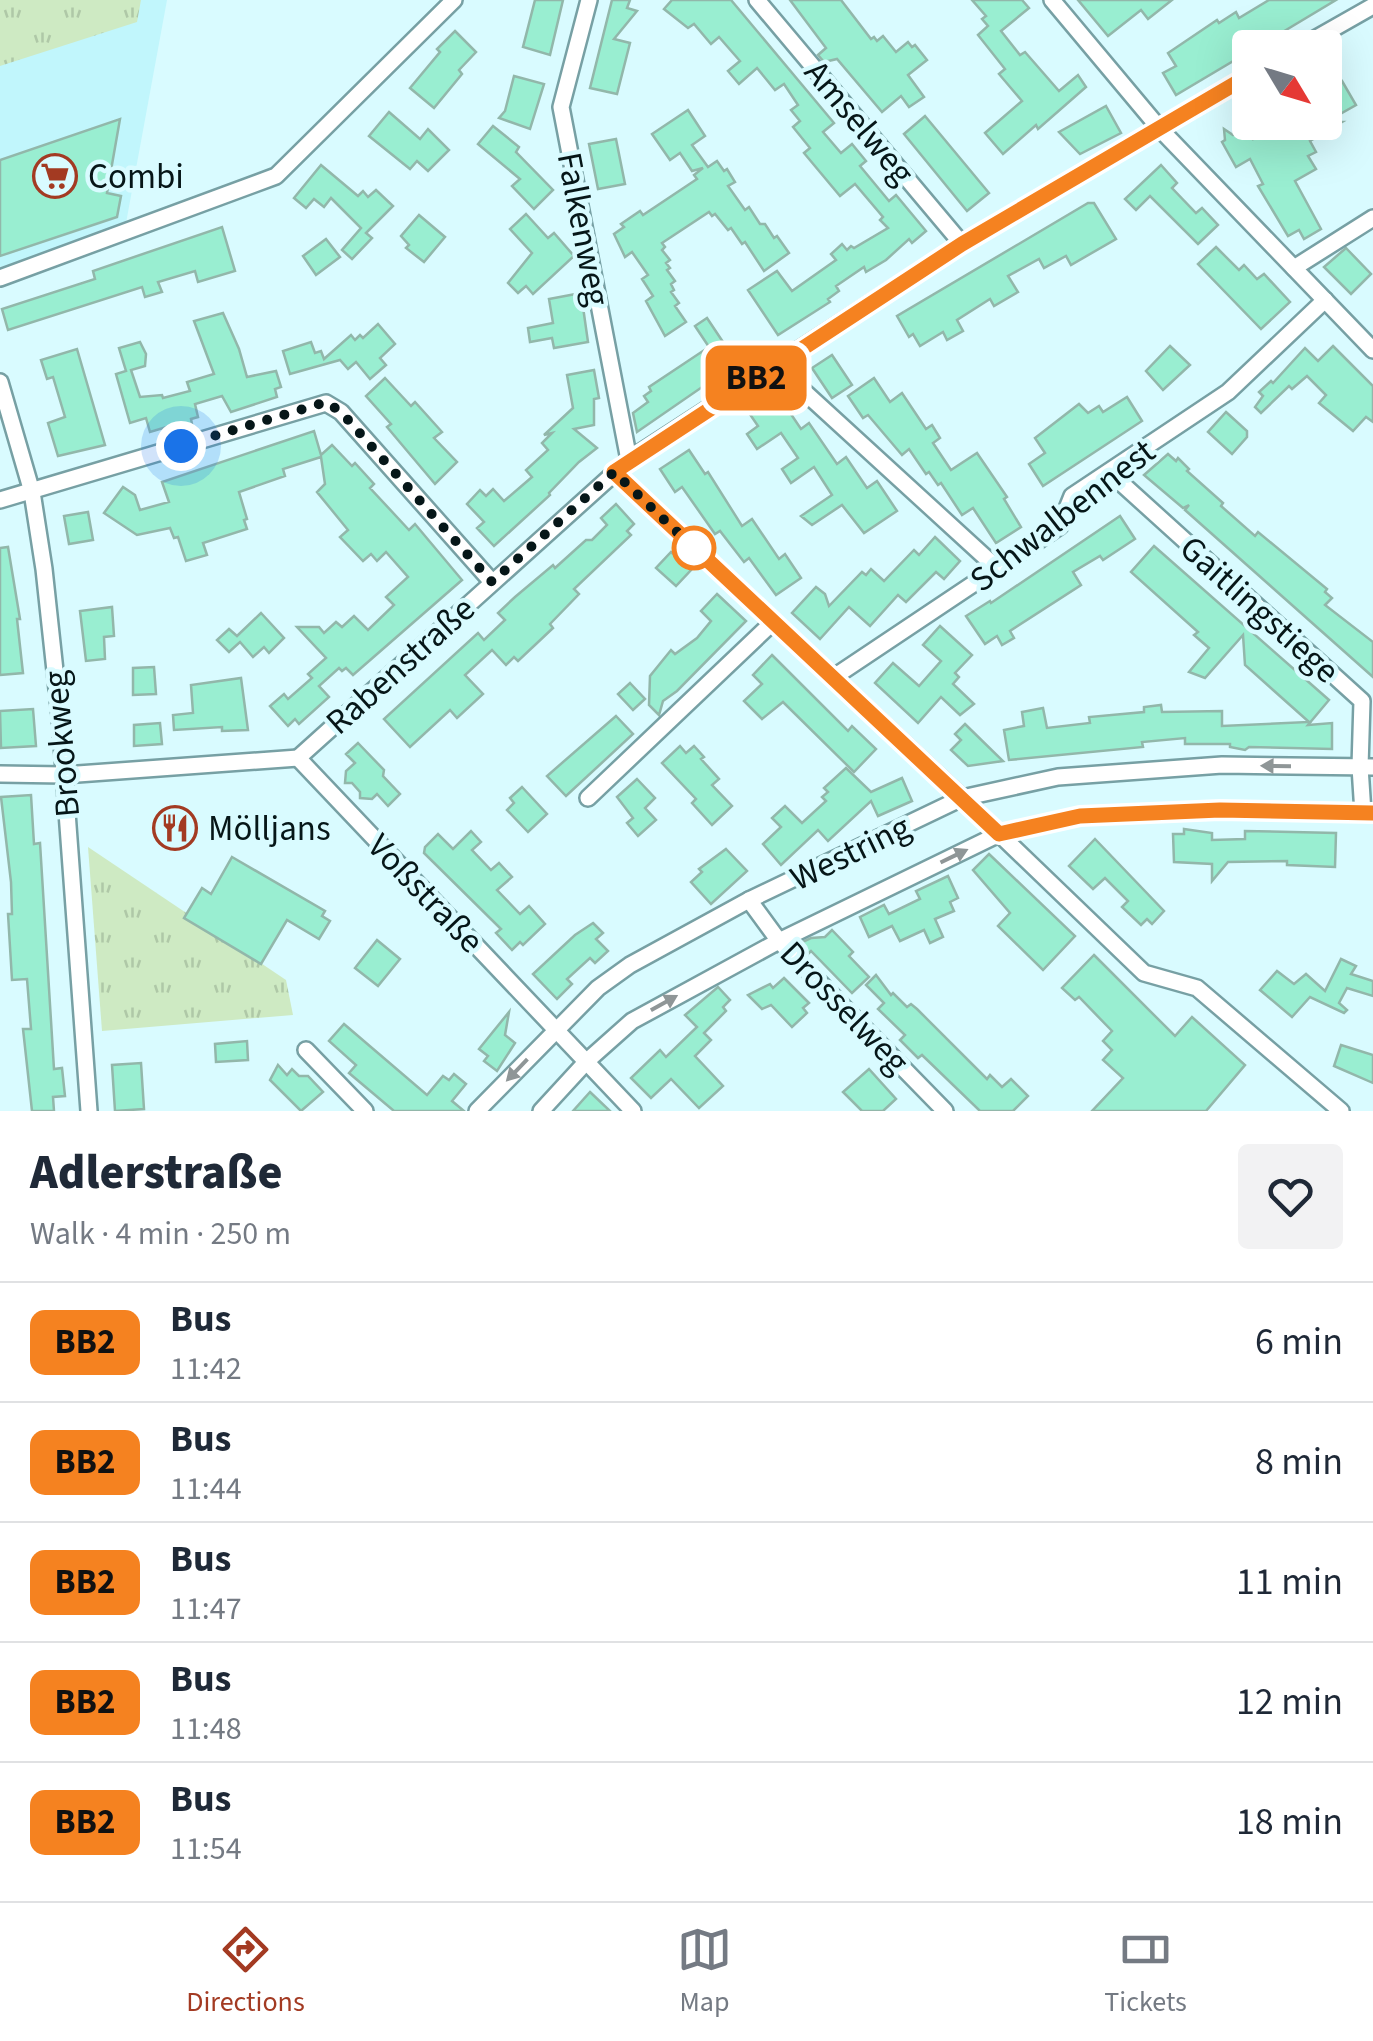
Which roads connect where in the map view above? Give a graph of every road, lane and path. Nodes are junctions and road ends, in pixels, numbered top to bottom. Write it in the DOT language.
graph roads {
  1 [pos="454,0"];
  2 [pos="589,0"];
  3 [pos="757,0"];
  4 [pos="1052,0"];
  5 [pos="1373,2"];
  6 [pos="1328,30"];
  7 [pos="1232,87"];
  8 [pos="1160,130"];
  9 [pos="1373,218"];
  10 [pos="962,244"];
  11 [pos="1294,268"];
  12 [pos="0,278"];
  13 [pos="1325,300"];
  14 [pos="1373,350"];
  15 [pos="775,366"];
  16 [pos="0,382"];
  17 [pos="629,460"];
  18 [pos="614,472"];
  19 [pos="1109,472"];
  20 [pos="32,492"];
  21 [pos="0,500"];
  22 [pos="998,569"];
  23 [pos="492,582"];
  24 [pos="772,623"];
  25 [pos="834,677"];
  26 [pos="298,758"];
  27 [pos="1366,767"];
  28 [pos="0,774"];
  29 [pos="64,775"];
  30 [pos="588,798"];
  31 [pos="962,798"];
  32 [pos="1368,813"];
  33 [pos="999,834"];
  34 [pos="750,900"];
  35 [pos="779,940"];
  36 [pos="556,1029"];
  37 [pos="306,1050"];
  38 [pos="587,1061"];
  39 [pos="89,1111"];
  40 [pos="366,1111"];
  41 [pos="477,1111"];
  42 [pos="541,1111"];
  43 [pos="633,1111"];
  44 [pos="944,1111"];
  45 [pos="1342,1111"];
  1 -- 12 [label="street"];
  2 -- 17 [label="street, Falkenweg"];
  3 -- 10 [label="street, Amselweg"];
  4 -- 8 [label="street"];
  5 -- 6 [label="street"];
  7 -- 8 [label="street, Rabenstraße"];
  8 -- 10 [label="street, Rabenstraße"];
  8 -- 11 [label="street"];
  9 -- 11 [label="street"];
  10 -- 15 [label="street, Rabenstraße"];
  11 -- 13 [label="street"];
  13 -- 14 [label="street"];
  13 -- 19 [label="street, Schwalbennest"];
  15 -- 17 [label="street, Rabenstraße"];
  15 -- 22 [label="street"];
  16 -- 20 [label="street, Brookweg"];
  17 -- 18 [label="street, Rabenstraße"];
  18 -- 23 [label="street, Rabenstraße"];
  18 -- 24 [label="street"];
  19 -- 22 [label="street, Schwalbennest"];
  19 -- 27 [label="street, Gaitlingstiege"];
  20 -- 21 [label="street"];
  20 -- 23 [label="street"];
  20 -- 29 [label="street, Brookweg"];
  22 -- 25 [label="street, Schwalbennest"];
  23 -- 26 [label="street, Rabenstraße"];
  24 -- 25 [label="street"];
  24 -- 30 [label="street"];
  25 -- 31 [label="street"];
  26 -- 29 [label="street"];
  26 -- 36 [label="street, Voßstraße"];
  27 -- 31 [label="street, Westring, one-way"];
  27 -- 32 [label="street, Westring"];
  28 -- 29 [label="street"];
  29 -- 39 [label="street, Brookweg"];
  31 -- 33 [label="street"];
  31 -- 34 [label="street, Westring"];
  32 -- 33 [label="street, Westring"];
  35 -- 33 [label="street, Westring, one-way"];
  33 -- 45 [label="street"];
  34 -- 35 [label="street, Drosselweg"];
  34 -- 36 [label="street, Westring"];
  38 -- 35 [label="street, Westring, one-way"];
  35 -- 44 [label="street, Drosselweg"];
  36 -- 38 [label="street, Voßstraße"];
  36 -- 41 [label="street, Westring, one-way"];
  37 -- 40 [label="street"];
  38 -- 42 [label="street, Westring"];
  38 -- 43 [label="street, Voßstraße"];
}
